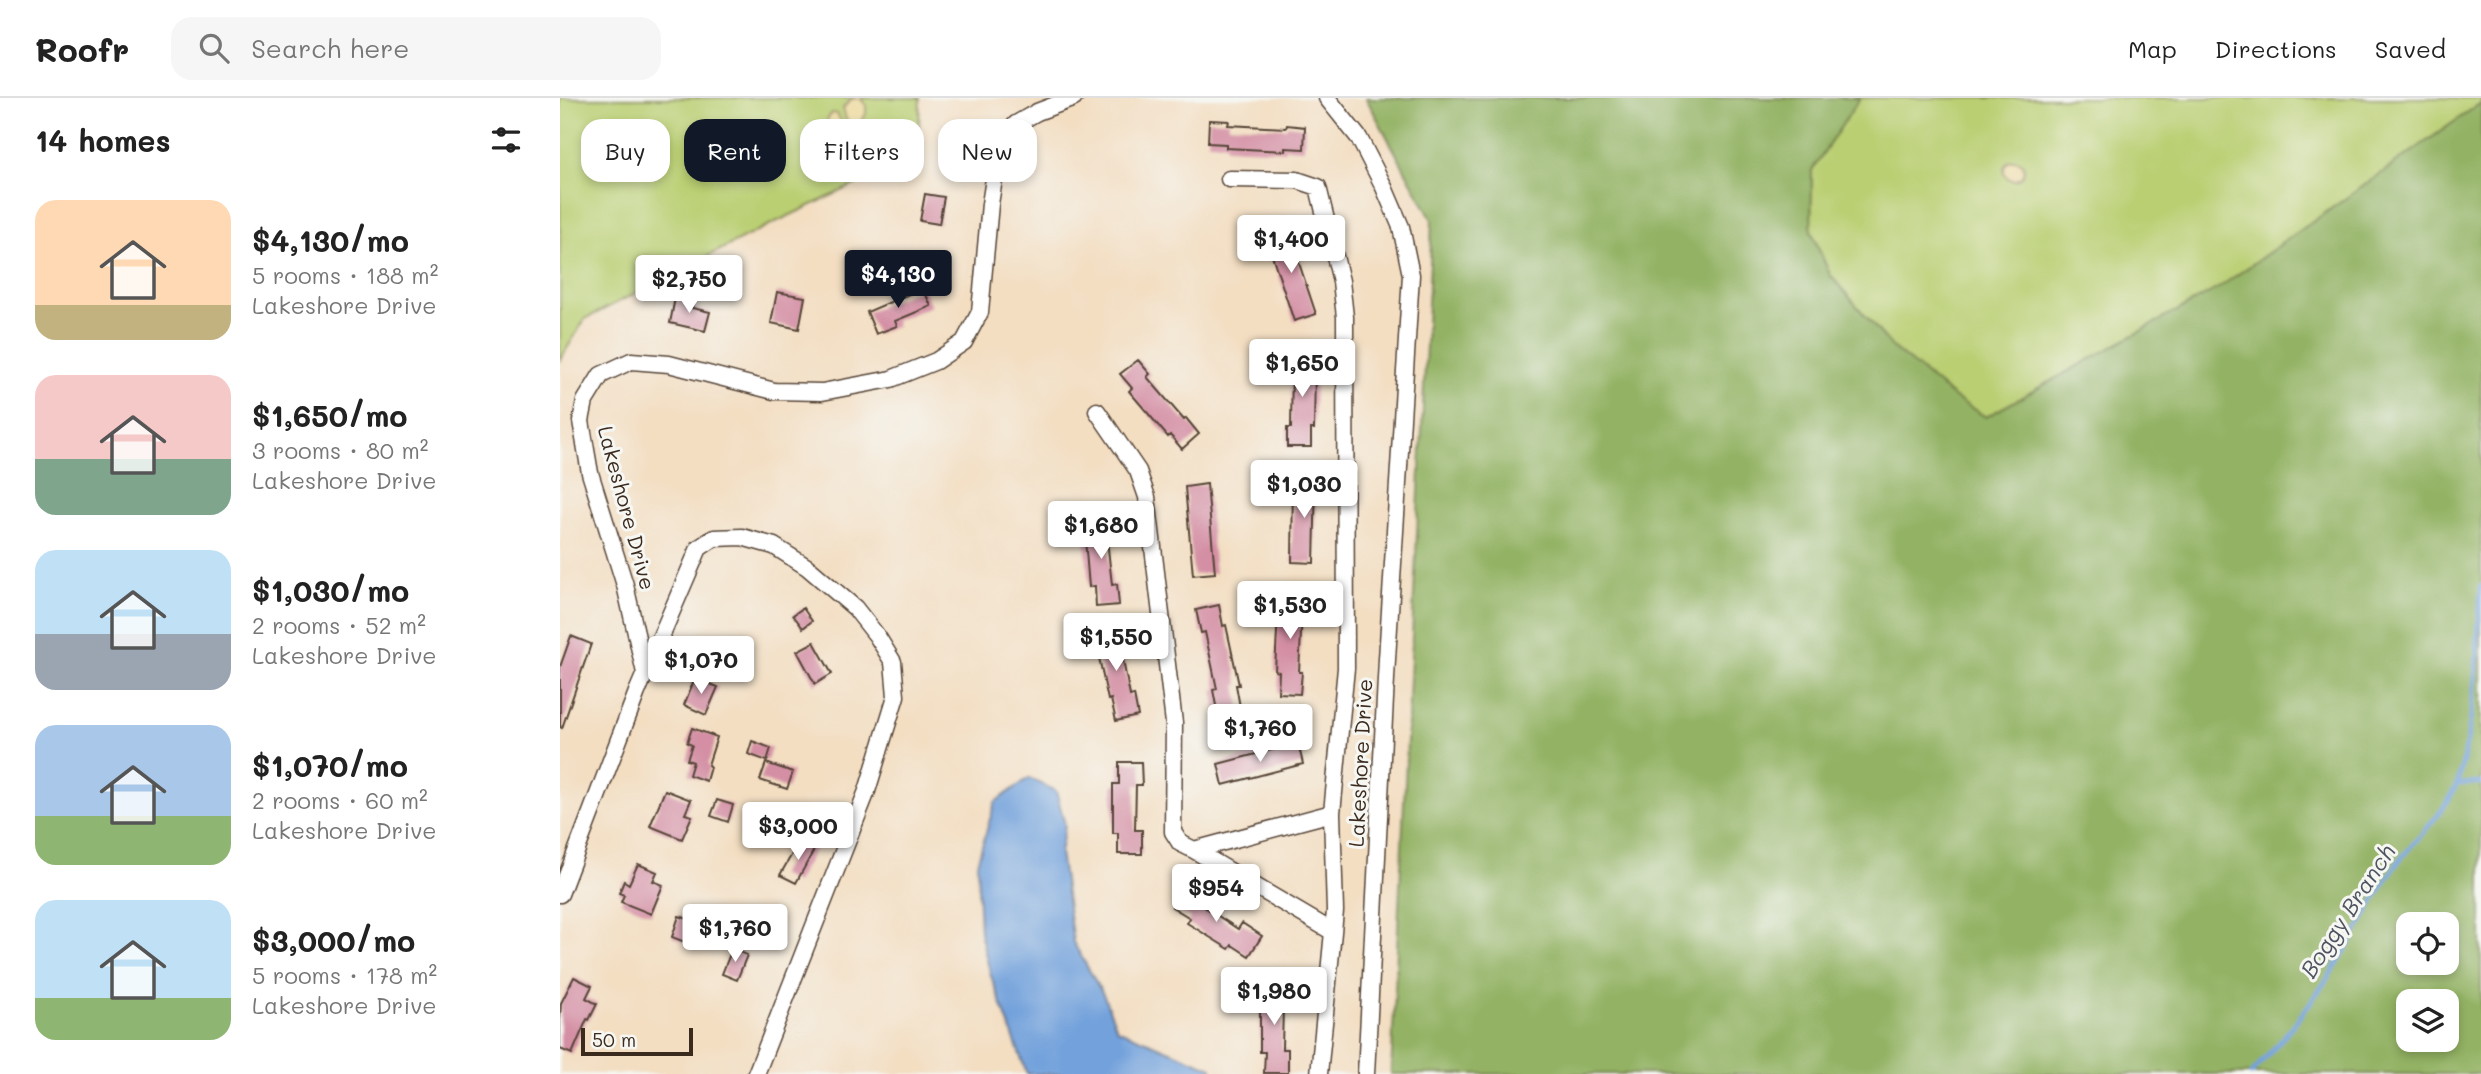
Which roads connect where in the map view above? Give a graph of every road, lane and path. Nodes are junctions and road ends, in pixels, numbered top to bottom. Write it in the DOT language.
graph roads {
  1 [pos="1074,98"];
  2 [pos="1326,98"];
  3 [pos="1229,178"];
  4 [pos="1097,411"];
  5 [pos="645,673"];
  6 [pos="1332,813"];
  7 [pos="1194,850"];
  8 [pos="560,894"];
  9 [pos="1333,932"];
  10 [pos="757,1074"];
  11 [pos="1319,1074"];
  12 [pos="1366,1074"];
  1 -- 5 [label="street, Lakeshore Drive"];
  2 -- 12 [label="street, Lakeshore Drive"];
  3 -- 6 [label="street, Lakeshore Drive"];
  4 -- 7 [label="street"];
  5 -- 8 [label="street"];
  5 -- 10 [label="street, Lakeshore Drive"];
  6 -- 7 [label="street, Lakeshore Drive"];
  6 -- 9 [label="street, Lakeshore Drive"];
  7 -- 9 [label="street"];
  9 -- 11 [label="street, Lakeshore Drive"];
}
